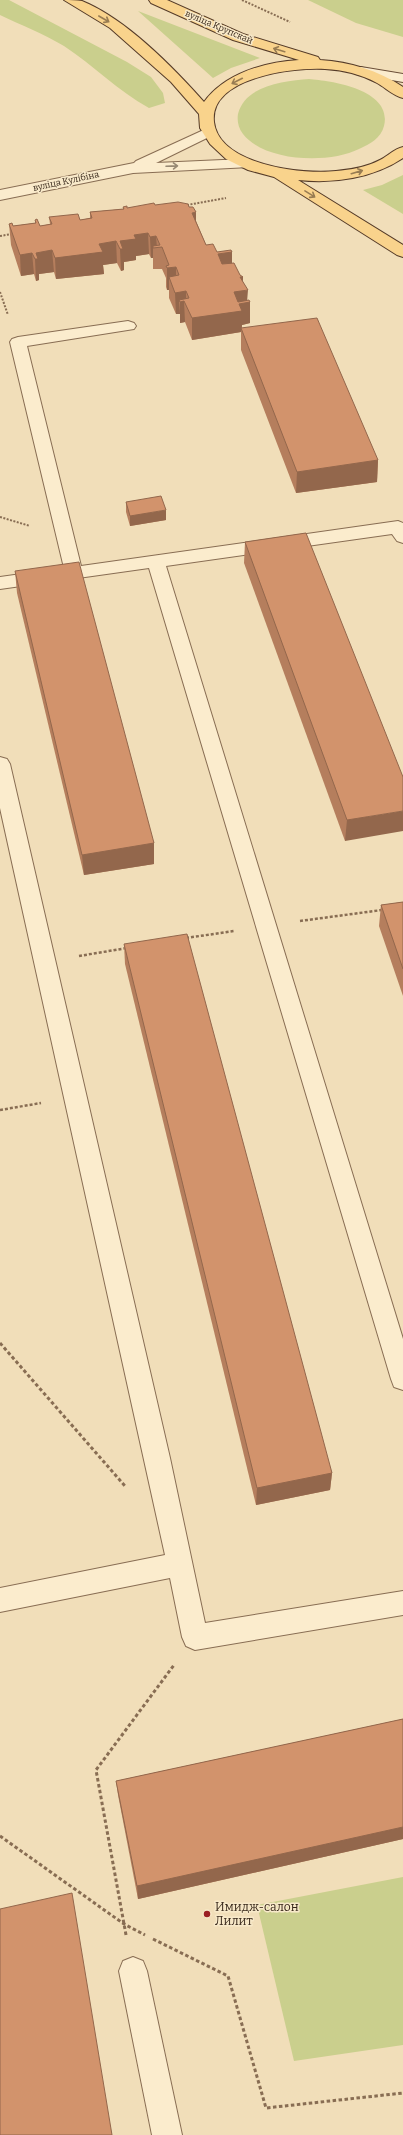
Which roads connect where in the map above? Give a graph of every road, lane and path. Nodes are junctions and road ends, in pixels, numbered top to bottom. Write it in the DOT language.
graph roads {
  1 [pos="71,0"];
  2 [pos="156,0"];
  3 [pos="329,65"];
  4 [pos="361,72"];
  5 [pos="403,78"];
  6 [pos="403,94"];
  7 [pos="206,113"];
  8 [pos="208,132"];
  9 [pos="403,151"];
  10 [pos="245,164"];
  11 [pos="133,168"];
  12 [pos="276,173"];
  13 [pos="0,195"];
  14 [pos="226,198"];
  15 [pos="187,205"];
  16 [pos="16,234"];
  17 [pos="0,236"];
  18 [pos="403,252"];
  19 [pos="128,326"];
  20 [pos="403,537"];
  21 [pos="156,561"];
  22 [pos="74,573"];
  23 [pos="0,584"];
  24 [pos="0,764"];
  25 [pos="388,909"];
  26 [pos="266,926"];
  27 [pos="182,939"];
  28 [pos="129,948"];
  29 [pos="45,961"];
  30 [pos="76,1097"];
  31 [pos="0,1110"];
  32 [pos="0,1343"];
  33 [pos="403,1379"];
  34 [pos="129,1491"];
  35 [pos="180,1564"];
  36 [pos="0,1600"];
  37 [pos="403,1604"];
  38 [pos="195,1637"];
  39 [pos="0,1836"];
  40 [pos="124,1924"];
  41 [pos="133,1970"];
  42 [pos="403,2093"];
  43 [pos="167,2135"];
  1 -- 7 [label="main road, one-way"];
  3 -- 2 [label="main road, вуліца Крупскай, one-way"];
  3 -- 4 [label="main road"];
  3 -- 7 [label="main road, one-way"];
  4 -- 5 [label="street"];
  4 -- 6 [label="main road"];
  7 -- 8 [label="main road"];
  8 -- 10 [label="main road"];
  8 -- 11 [label="street, вуліца Кулібіна"];
  12 -- 9 [label="main road, one-way"];
  11 -- 10 [label="street, вуліца Кулібіна, one-way"];
  10 -- 12 [label="main road"];
  11 -- 13 [label="street, вуліца Кулібіна"];
  12 -- 18 [label="main road, one-way"];
  14 -- 15 [label="path"];
  16 -- 17 [label="path"];
  19 -- 22 [label="street"];
  20 -- 21 [label="street"];
  21 -- 22 [label="street"];
  21 -- 26 [label="street"];
  22 -- 23 [label="street"];
  24 -- 29 [label="street"];
  25 -- 26 [label="path"];
  26 -- 27 [label="path"];
  26 -- 33 [label="street"];
  28 -- 29 [label="path"];
  29 -- 30 [label="street"];
  30 -- 31 [label="path"];
  30 -- 35 [label="street"];
  32 -- 34 [label="path"];
  35 -- 36 [label="street"];
  35 -- 38 [label="street"];
  37 -- 38 [label="street"];
  38 -- 40 [label="path"];
  39 -- 40 [label="path"];
  40 -- 41 [label="path"];
  40 -- 42 [label="path"];
  41 -- 43 [label="street"];
}
